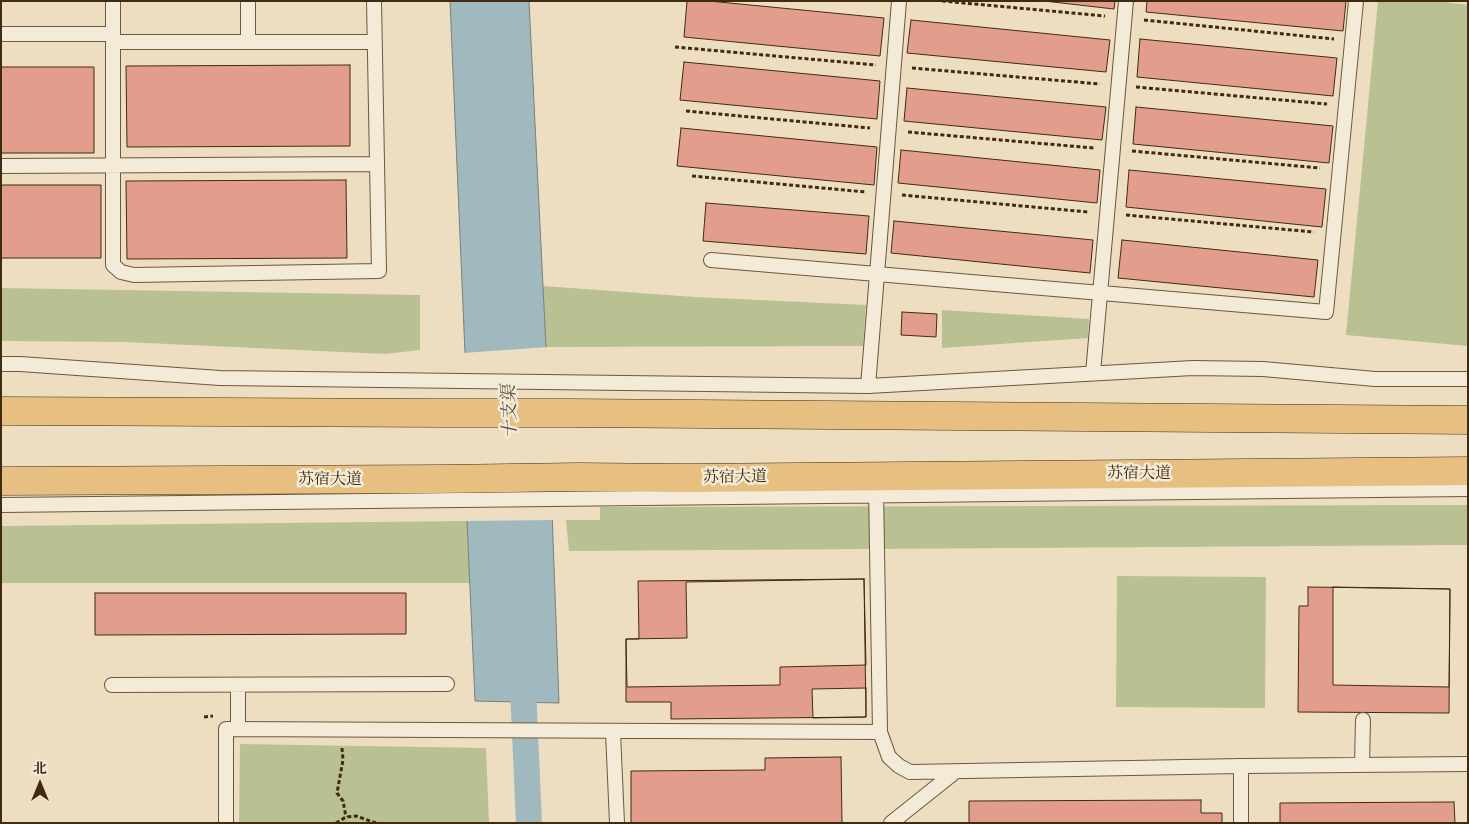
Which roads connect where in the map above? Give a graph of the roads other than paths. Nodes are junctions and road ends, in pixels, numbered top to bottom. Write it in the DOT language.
graph roads {
  1 [pos="113,1"];
  2 [pos="248,1"];
  3 [pos="374,1"];
  4 [pos="900,1"];
  5 [pos="1126,1"];
  6 [pos="1356,1"];
  7 [pos="1,34"];
  8 [pos="113,38"];
  9 [pos="248,42"];
  10 [pos="375,42"];
  11 [pos="377,164"];
  12 [pos="113,165"];
  13 [pos="1,166"];
  14 [pos="712,260"];
  15 [pos="877,274"];
  16 [pos="1100,293"];
  17 [pos="1,364"];
  18 [pos="1093,373"];
  19 [pos="1468,379"];
  20 [pos="868,386"];
  21 [pos="1,411"];
  22 [pos="1468,420"];
  23 [pos="1468,472"];
  24 [pos="1,481"];
  25 [pos="876,486"];
  26 [pos="1468,488"];
  27 [pos="449,490"];
  28 [pos="1,505"];
  29 [pos="447,684"];
  30 [pos="238,685"];
  31 [pos="112,686"];
  32 [pos="1364,720"];
  33 [pos="238,729"];
  34 [pos="613,732"];
  35 [pos="880,732"];
  36 [pos="1468,764"];
  37 [pos="1362,765"];
  38 [pos="1241,766"];
  39 [pos="955,772"];
  40 [pos="226,823"];
  41 [pos="617,823"];
  42 [pos="891,823"];
  43 [pos="1241,823"];
  1 -- 8 [label="lane"];
  2 -- 9 [label="lane"];
  3 -- 10 [label="lane"];
  4 -- 15 [label="lane"];
  5 -- 16 [label="lane"];
  6 -- 16 [label="lane"];
  7 -- 8 [label="lane"];
  8 -- 9 [label="lane"];
  8 -- 12 [label="lane"];
  9 -- 10 [label="lane"];
  10 -- 11 [label="lane"];
  11 -- 12 [label="lane"];
  11 -- 12 [label="lane"];
  12 -- 13 [label="lane"];
  14 -- 15 [label="lane"];
  15 -- 16 [label="lane"];
  15 -- 20 [label="lane"];
  16 -- 18 [label="lane"];
  17 -- 20 [label="lane"];
  18 -- 19 [label="lane"];
  18 -- 20 [label="lane"];
  21 -- 22 [label="main road"];
  23 -- 25 [label="main road, 苏宿大道"];
  24 -- 27 [label="main road, 苏宿大道"];
  25 -- 26 [label="lane"];
  25 -- 27 [label="main road, 苏宿大道"];
  25 -- 35 [label="lane"];
  27 -- 28 [label="lane"];
  29 -- 30 [label="lane"];
  30 -- 31 [label="lane"];
  30 -- 33 [label="lane"];
  32 -- 37 [label="lane"];
  33 -- 34 [label="lane"];
  33 -- 40 [label="lane"];
  34 -- 35 [label="lane"];
  34 -- 41 [label="lane"];
  35 -- 39 [label="lane"];
  36 -- 37 [label="lane"];
  37 -- 38 [label="lane"];
  38 -- 39 [label="lane"];
  38 -- 43 [label="lane"];
  39 -- 42 [label="lane"];
}
